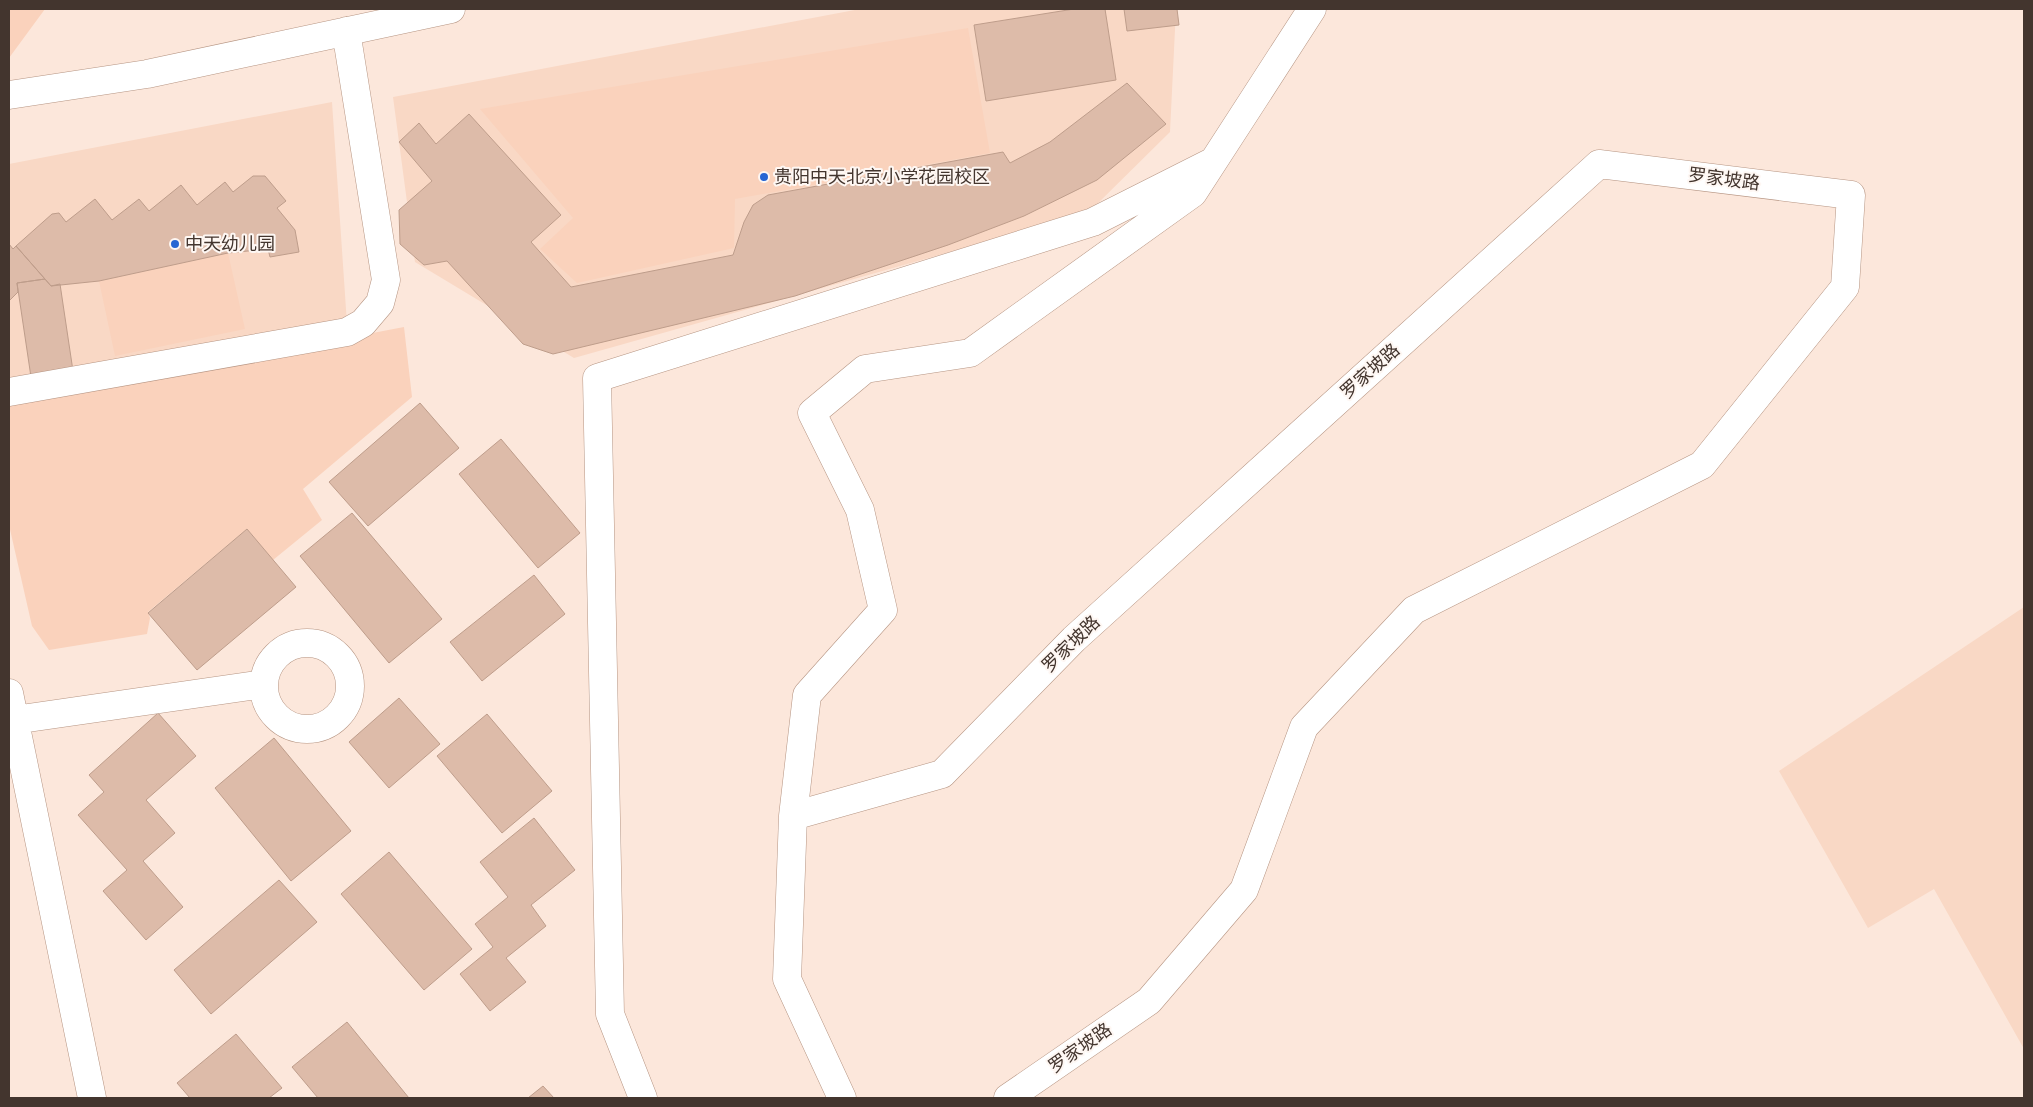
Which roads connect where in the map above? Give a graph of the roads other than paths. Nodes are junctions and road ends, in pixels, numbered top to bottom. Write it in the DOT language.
graph roads {
  1 [pos="451,9"];
  2 [pos="1312,9"];
  3 [pos="346,31"];
  4 [pos="9,95"];
  5 [pos="1213,162"];
  6 [pos="9,392"];
  7 [pos="264,684"];
  8 [pos="9,693"];
  9 [pos="14,720"];
  10 [pos="793,816"];
  11 [pos="92,1098"];
  12 [pos="643,1098"];
  13 [pos="842,1098"];
  14 [pos="1008,1098"];
  1 -- 3 [label="street"];
  2 -- 5 [label="street"];
  3 -- 4 [label="street"];
  3 -- 6 [label="street"];
  5 -- 10 [label="street"];
  5 -- 12 [label="street"];
  7 -- 9 [label="street"];
  8 -- 9 [label="street"];
  9 -- 11 [label="street"];
  10 -- 13 [label="street"];
  10 -- 14 [label="street, 罗家坡路"];
}
